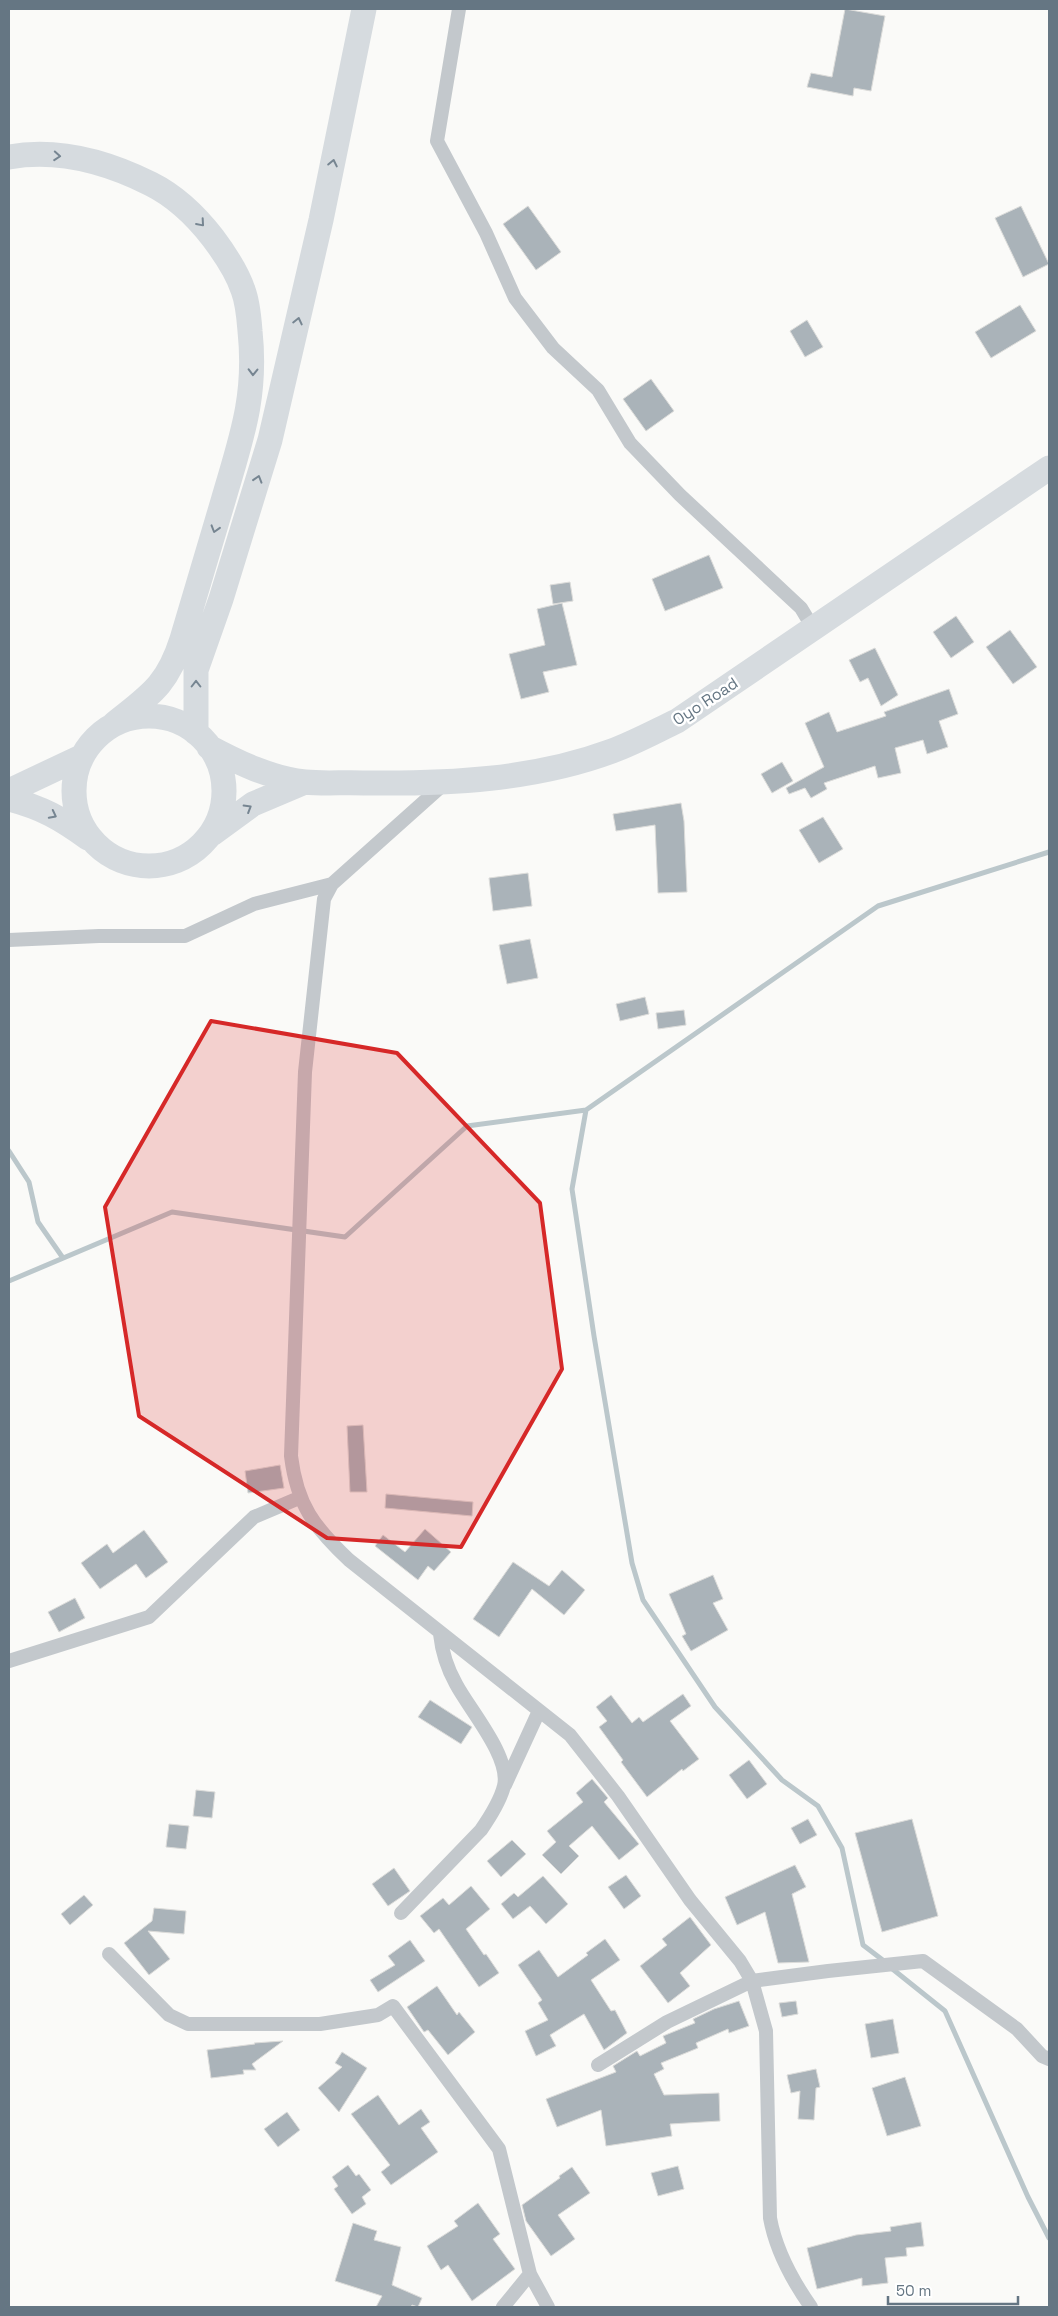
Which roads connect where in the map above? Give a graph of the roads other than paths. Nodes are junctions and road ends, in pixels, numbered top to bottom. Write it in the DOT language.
graph roads {
  1 [pos="364,9"];
  2 [pos="459,9"];
  3 [pos="9,157"];
  4 [pos="1049,468"];
  5 [pos="813,628"];
  6 [pos="114,724"];
  7 [pos="202,740"];
  8 [pos="81,757"];
  9 [pos="305,782"];
  10 [pos="446,782"];
  11 [pos="9,790"];
  12 [pos="9,799"];
  13 [pos="208,837"];
  14 [pos="92,841"];
  15 [pos="332,884"];
  16 [pos="9,940"];
  17 [pos="299,1498"];
  18 [pos="440,1634"];
  19 [pos="9,1661"];
  20 [pos="539,1711"];
  21 [pos="505,1785"];
  22 [pos="401,1913"];
  23 [pos="109,1954"];
  24 [pos="752,1981"];
  25 [pos="1049,2059"];
  26 [pos="598,2065"];
  27 [pos="530,2274"];
  28 [pos="503,2307"];
  29 [pos="548,2307"];
  30 [pos="811,2307"];
  7 -- 1 [label="highway, one-way"];
  2 -- 5 [label="street"];
  3 -- 6 [label="highway, one-way"];
  4 -- 5 [label="highway, Oyo Road"];
  5 -- 10 [label="highway, Oyo Road"];
  6 -- 7 [label="highway"];
  6 -- 8 [label="highway"];
  7 -- 9 [label="highway, Oyo Road"];
  7 -- 13 [label="highway"];
  8 -- 11 [label="highway"];
  8 -- 14 [label="highway"];
  9 -- 10 [label="highway, Oyo Road"];
  13 -- 9 [label="highway, Oyo Road, one-way"];
  10 -- 15 [label="street"];
  12 -- 14 [label="highway, one-way"];
  13 -- 14 [label="highway"];
  15 -- 16 [label="street"];
  15 -- 17 [label="street"];
  17 -- 18 [label="street"];
  17 -- 19 [label="street"];
  18 -- 20 [label="street"];
  18 -- 21 [label="street"];
  20 -- 21 [label="street"];
  20 -- 24 [label="street"];
  21 -- 22 [label="street"];
  23 -- 27 [label="street"];
  24 -- 25 [label="street"];
  24 -- 26 [label="street"];
  24 -- 30 [label="street"];
  27 -- 28 [label="street"];
  27 -- 29 [label="street"];
}
